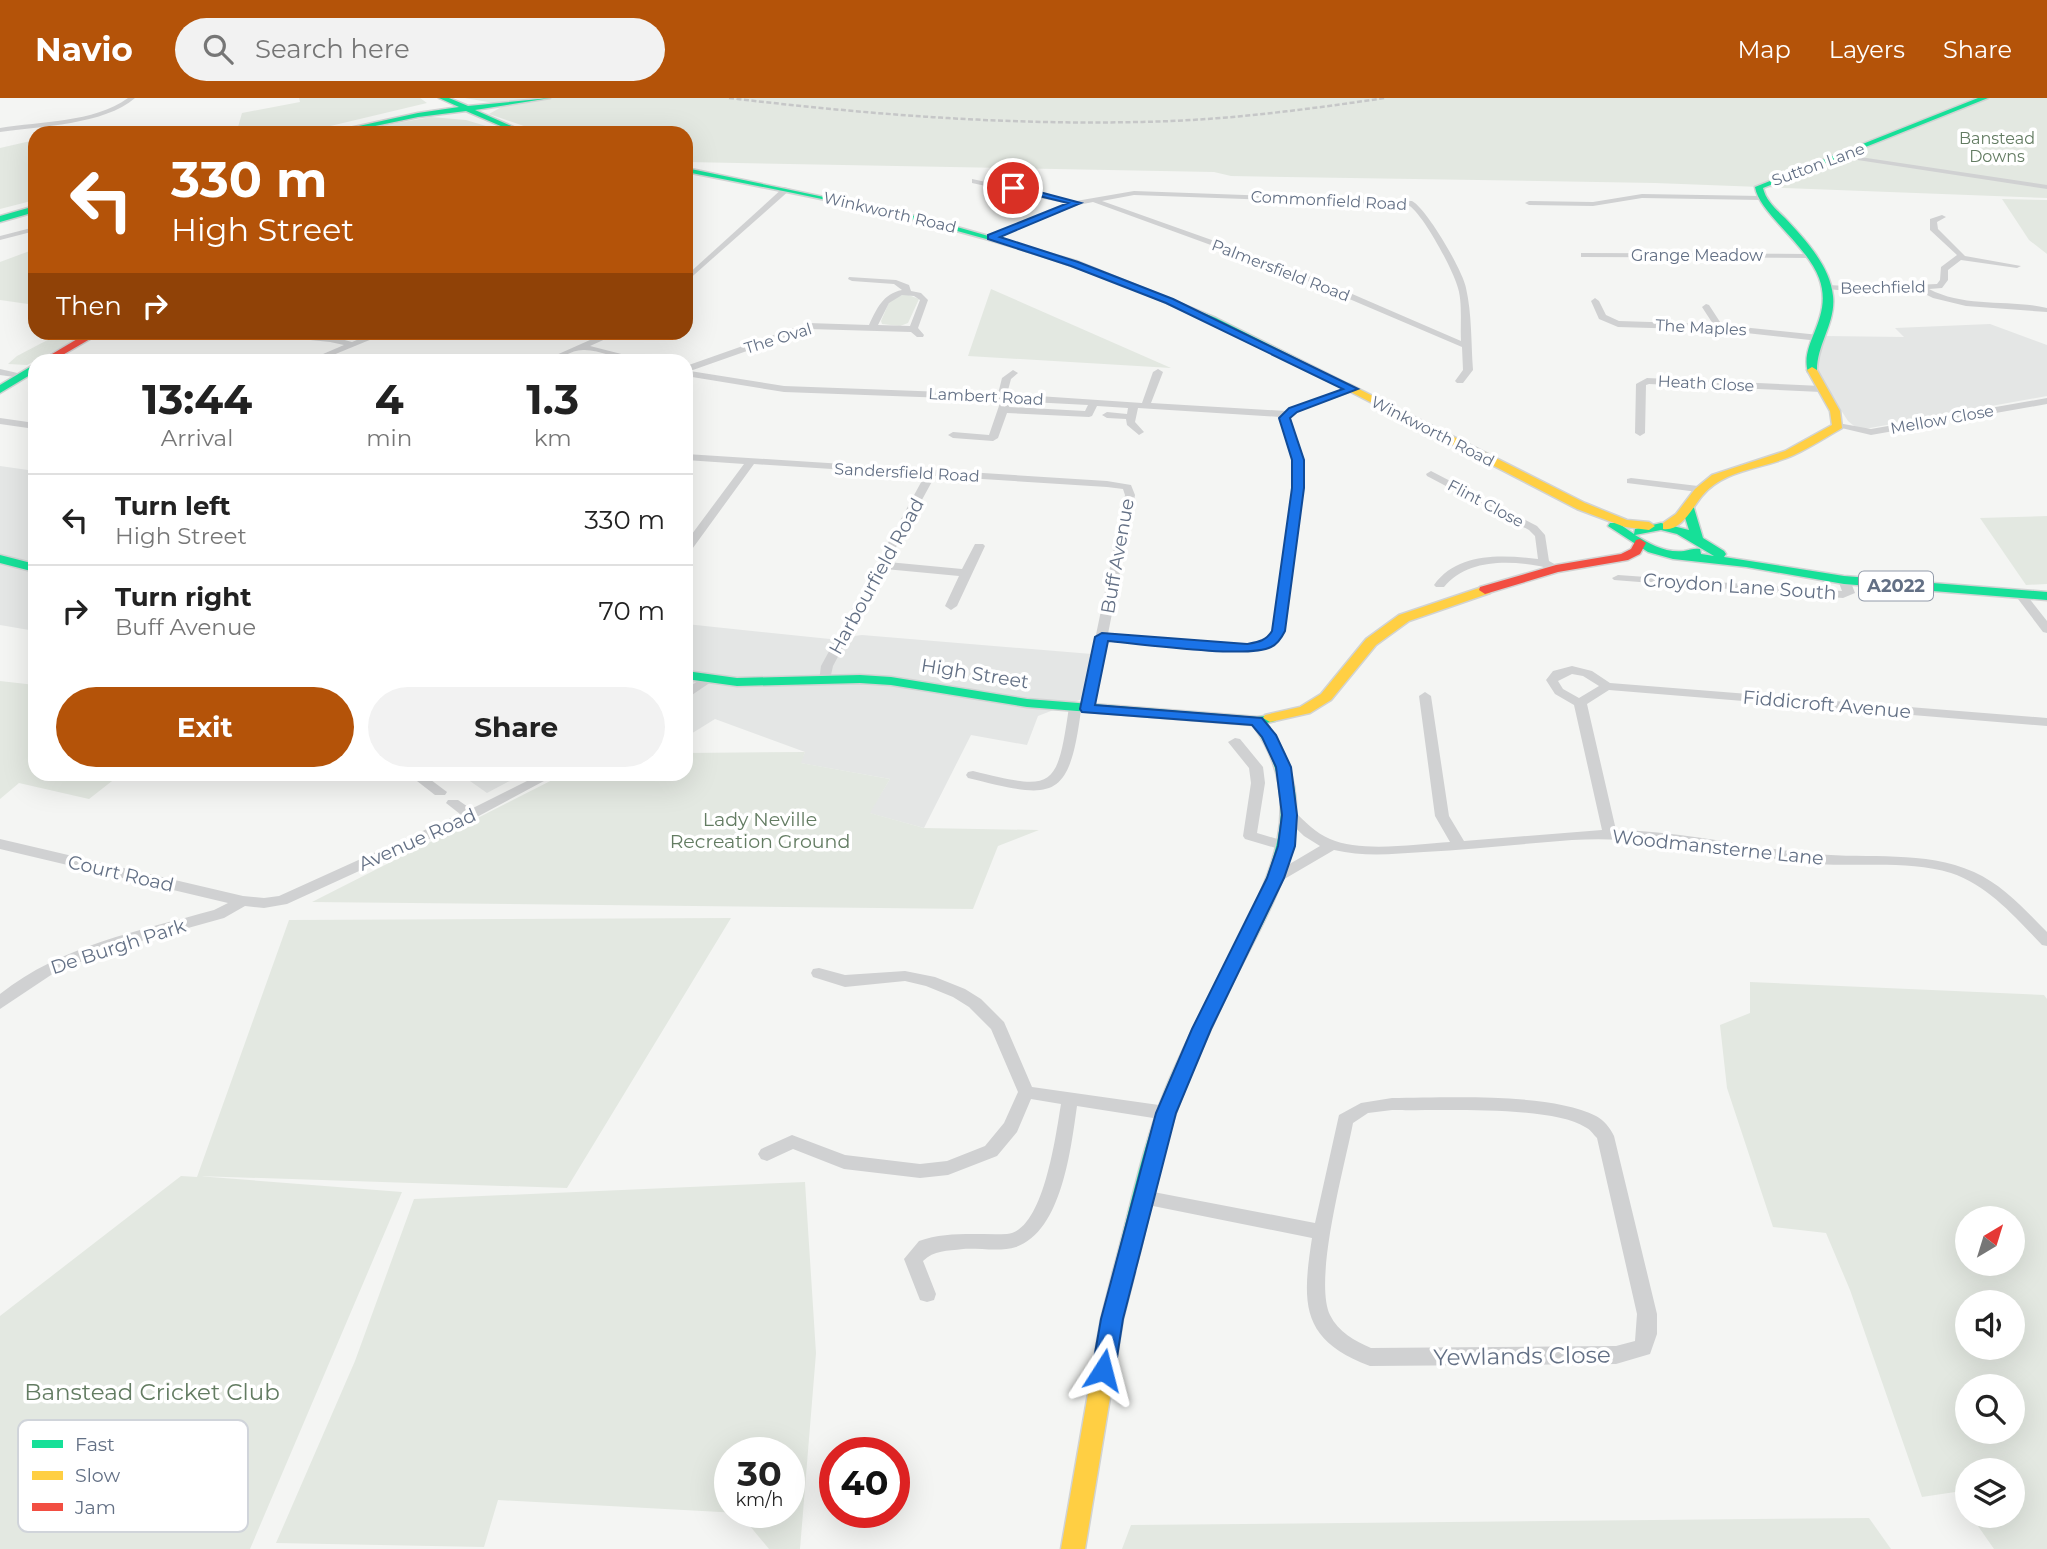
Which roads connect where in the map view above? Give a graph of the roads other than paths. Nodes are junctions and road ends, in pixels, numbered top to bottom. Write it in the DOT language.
graph roads {
  1 [pos="132,98"];
  2 [pos="547,98"];
  3 [pos="1984,98"];
  4 [pos="509,100"];
  5 [pos="458,105"];
  6 [pos="412,114"];
  7 [pos="362,124"];
  8 [pos="351,126"];
  9 [pos="355,126"];
  10 [pos="504,126"];
  11 [pos="0,130"];
  12 [pos="1840,156"];
  13 [pos="693,171"];
  14 [pos="975,181"];
  15 [pos="2047,187"];
  16 [pos="787,189"];
  17 [pos="1761,198"];
  18 [pos="1093,200"];
  19 [pos="1076,203"];
  20 [pos="1529,203"];
  21 [pos="28,209"];
  22 [pos="0,216"];
  23 [pos="1942,217"];
  24 [pos="28,231"];
  25 [pos="992,237"];
  26 [pos="0,238"];
  27 [pos="1584,255"];
  28 [pos="1809,256"];
  29 [pos="1962,258"];
  30 [pos="2017,266"];
  31 [pos="693,274"];
  32 [pos="852,279"];
  33 [pos="1828,287"];
  34 [pos="1920,288"];
  35 [pos="907,292"];
  36 [pos="1595,301"];
  37 [pos="1706,307"];
  38 [pos="2044,310"];
  39 [pos="873,327"];
  40 [pos="1719,327"];
  41 [pos="1819,338"];
  42 [pos="83,340"];
  43 [pos="334,340"];
  44 [pos="367,340"];
  45 [pos="598,340"];
  46 [pos="355,345"];
  47 [pos="1466,346"];
  48 [pos="582,347"];
  49 [pos="58,354"];
  50 [pos="330,354"];
  51 [pos="565,354"];
  52 [pos="610,354"];
  53 [pos="693,368"];
  54 [pos="28,371"];
  55 [pos="0,372"];
  56 [pos="693,372"];
  57 [pos="1158,372"];
  58 [pos="1013,373"];
  59 [pos="1460,381"];
  60 [pos="1353,389"];
  61 [pos="1821,389"];
  62 [pos="0,390"];
  63 [pos="1005,397"];
  64 [pos="2047,401"];
  65 [pos="1094,402"];
  66 [pos="1133,404"];
  67 [pos="1146,405"];
  68 [pos="1003,410"];
  69 [pos="1287,414"];
  70 [pos="1107,415"];
  71 [pos="1131,417"];
  72 [pos="0,421"];
  73 [pos="28,425"];
  74 [pos="1838,426"];
  75 [pos="1139,432"];
  76 [pos="1640,433"];
  77 [pos="953,435"];
  78 [pos="693,458"];
  79 [pos="751,462"];
  80 [pos="931,473"];
  81 [pos="1431,474"];
  82 [pos="1631,481"];
  83 [pos="1127,487"];
  84 [pos="1698,489"];
  85 [pos="1581,506"];
  86 [pos="1688,508"];
  87 [pos="1649,526"];
  88 [pos="1667,526"];
  89 [pos="1699,540"];
  90 [pos="693,541"];
  91 [pos="1638,541"];
  92 [pos="979,546"];
  93 [pos="1676,556"];
  94 [pos="0,559"];
  95 [pos="1608,561"];
  96 [pos="1746,563"];
  97 [pos="881,565"];
  98 [pos="28,566"];
  99 [pos="1550,566"];
  100 [pos="966,573"];
  101 [pos="1618,578"];
  102 [pos="1844,580"];
  103 [pos="1440,584"];
  104 [pos="2021,595"];
  105 [pos="2047,596"];
  106 [pos="951,606"];
  107 [pos="2047,629"];
  108 [pos="1102,637"];
  109 [pos="693,676"];
  110 [pos="707,679"];
  111 [pos="825,681"];
  112 [pos="1607,686"];
  113 [pos="693,690"];
  114 [pos="1425,696"];
  115 [pos="1580,703"];
  116 [pos="1081,708"];
  117 [pos="1257,721"];
  118 [pos="2047,722"];
  119 [pos="1235,742"];
  120 [pos="1256,767"];
  121 [pos="1283,767"];
  122 [pos="973,775"];
  123 [pos="425,781"];
  124 [pos="537,781"];
  125 [pos="440,792"];
  126 [pos="453,803"];
  127 [pos="1290,815"];
  128 [pos="470,816"];
  129 [pos="1610,834"];
  130 [pos="0,844"];
  131 [pos="1332,845"];
  132 [pos="1286,846"];
  133 [pos="1460,846"];
  134 [pos="1276,878"];
  135 [pos="243,901"];
  136 [pos="282,901"];
  137 [pos="2047,941"];
  138 [pos="819,973"];
  139 [pos="0,1003"];
  140 [pos="1026,1092"];
  141 [pos="1070,1099"];
  142 [pos="1166,1113"];
  143 [pos="767,1154"];
  144 [pos="1143,1198"];
  145 [pos="1322,1232"];
  146 [pos="927,1294"];
  147 [pos="1073,1549"];
  1 -- 11 [label="street"];
  2 -- 4 [label="main road"];
  3 -- 12 [label="main road, Sutton Lane"];
  4 -- 5 [label="main road"];
  5 -- 6 [label="main road"];
  5 -- 6 [label="main road"];
  5 -- 10 [label="main road"];
  6 -- 7 [label="main road"];
  7 -- 8 [label="main road"];
  7 -- 9 [label="main road"];
  12 -- 15 [label="street"];
  12 -- 17 [label="main road, Sutton Lane"];
  13 -- 16 [label="main road, Winkworth Road"];
  14 -- 19 [label="street"];
  16 -- 25 [label="main road, Winkworth Road"];
  16 -- 31 [label="street"];
  17 -- 20 [label="street"];
  17 -- 28 [label="main road, Sutton Lane"];
  18 -- 19 [label="street"];
  18 -- 47 [label="street, Palmersfield Road"];
  18 -- 47 [label="street, Commonfield Road"];
  19 -- 25 [label="street"];
  21 -- 22 [label="main road"];
  23 -- 29 [label="street"];
  24 -- 26 [label="street"];
  25 -- 60 [label="main road, Winkworth Road"];
  27 -- 28 [label="street, Grange Meadow"];
  28 -- 33 [label="main road, Sutton Lane"];
  29 -- 30 [label="street"];
  29 -- 34 [label="street, Beechfield"];
  32 -- 35 [label="street"];
  33 -- 34 [label="street, Beechfield"];
  33 -- 41 [label="main road"];
  34 -- 38 [label="street"];
  35 -- 39 [label="street"];
  35 -- 39 [label="street, The Oval"];
  36 -- 40 [label="street, The Maples"];
  37 -- 40 [label="street"];
  39 -- 53 [label="street, The Oval"];
  40 -- 41 [label="street, The Maples"];
  41 -- 61 [label="main road"];
  42 -- 49 [label="main road"];
  43 -- 46 [label="street"];
  44 -- 46 [label="street"];
  45 -- 48 [label="street"];
  46 -- 50 [label="street"];
  47 -- 59 [label="street, Commonfield Road"];
  48 -- 51 [label="street"];
  48 -- 52 [label="street"];
  54 -- 55 [label="street"];
  54 -- 62 [label="main road"];
  56 -- 63 [label="street, Lambert Road"];
  57 -- 67 [label="street"];
  58 -- 63 [label="street"];
  60 -- 69 [label="street"];
  60 -- 85 [label="main road, Winkworth Road"];
  61 -- 74 [label="main road"];
  61 -- 76 [label="street, Heath Close"];
  63 -- 65 [label="street, Lambert Road"];
  63 -- 68 [label="street"];
  64 -- 74 [label="street, Mellow Close"];
  65 -- 66 [label="street, Lambert Road"];
  65 -- 68 [label="street"];
  66 -- 67 [label="street, Lambert Road"];
  66 -- 71 [label="street"];
  67 -- 69 [label="street, Lambert Road"];
  68 -- 77 [label="street"];
  69 -- 108 [label="street"];
  70 -- 71 [label="street"];
  71 -- 75 [label="street"];
  72 -- 73 [label="street"];
  74 -- 84 [label="main road"];
  78 -- 79 [label="street, Sandersfield Road"];
  79 -- 80 [label="street, Sandersfield Road"];
  79 -- 90 [label="street"];
  80 -- 83 [label="street, Sandersfield Road"];
  80 -- 97 [label="street, Harbourfield Road"];
  81 -- 99 [label="street, Flint Close"];
  82 -- 84 [label="street"];
  83 -- 108 [label="street, Buff Avenue"];
  84 -- 86 [label="main road"];
  85 -- 87 [label="main road, Winkworth Road"];
  85 -- 91 [label="main road, Winkworth Road"];
  86 -- 88 [label="main road"];
  86 -- 89 [label="main road"];
  87 -- 88 [label="main road, Winkworth Road"];
  87 -- 91 [label="main road"];
  88 -- 89 [label="main road"];
  89 -- 93 [label="main road"];
  89 -- 96 [label="main road, A2022"];
  91 -- 93 [label="main road, Winkworth Road"];
  91 -- 95 [label="main road"];
  92 -- 100 [label="street"];
  93 -- 95 [label="main road"];
  93 -- 96 [label="main road, A2022"];
  94 -- 98 [label="main road"];
  95 -- 99 [label="main road"];
  96 -- 102 [label="main road, A2022"];
  97 -- 100 [label="street"];
  97 -- 111 [label="street, Harbourfield Road"];
  99 -- 103 [label="street"];
  99 -- 117 [label="main road"];
  100 -- 106 [label="street"];
  101 -- 102 [label="street, Croydon Lane South"];
  102 -- 104 [label="main road, A2022"];
  104 -- 105 [label="main road, A2022"];
  104 -- 107 [label="street"];
  108 -- 116 [label="street, Buff Avenue"];
  109 -- 110 [label="main road, High Street"];
  110 -- 111 [label="main road, High Street"];
  110 -- 113 [label="street"];
  111 -- 116 [label="main road, High Street"];
  112 -- 115 [label="street"];
  112 -- 115 [label="street, Fiddicroft Avenue"];
  112 -- 118 [label="street, Fiddicroft Avenue"];
  114 -- 133 [label="street"];
  115 -- 129 [label="street"];
  116 -- 117 [label="main road, High Street"];
  116 -- 122 [label="street, Buff Avenue"];
  117 -- 121 [label="main road"];
  119 -- 120 [label="street"];
  120 -- 121 [label="street"];
  120 -- 132 [label="street"];
  121 -- 127 [label="main road"];
  123 -- 125 [label="street"];
  124 -- 128 [label="street, Avenue Road"];
  126 -- 128 [label="street"];
  127 -- 131 [label="street, Woodmansterne Lane"];
  127 -- 132 [label="main road"];
  128 -- 136 [label="street, Avenue Road"];
  129 -- 133 [label="street, Woodmansterne Lane"];
  129 -- 137 [label="street, Woodmansterne Lane"];
  130 -- 135 [label="street, Court Road"];
  131 -- 133 [label="street, Woodmansterne Lane"];
  131 -- 134 [label="street"];
  132 -- 134 [label="main road"];
  134 -- 142 [label="main road"];
  135 -- 136 [label="street, Court Road"];
  135 -- 139 [label="street, De Burgh Park"];
  138 -- 140 [label="street"];
  140 -- 141 [label="street"];
  140 -- 143 [label="street"];
  141 -- 142 [label="street"];
  141 -- 146 [label="street"];
  142 -- 144 [label="main road"];
  144 -- 145 [label="street"];
  144 -- 147 [label="main road"];
  145 -- 145 [label="street, Yewlands Close"];
}
